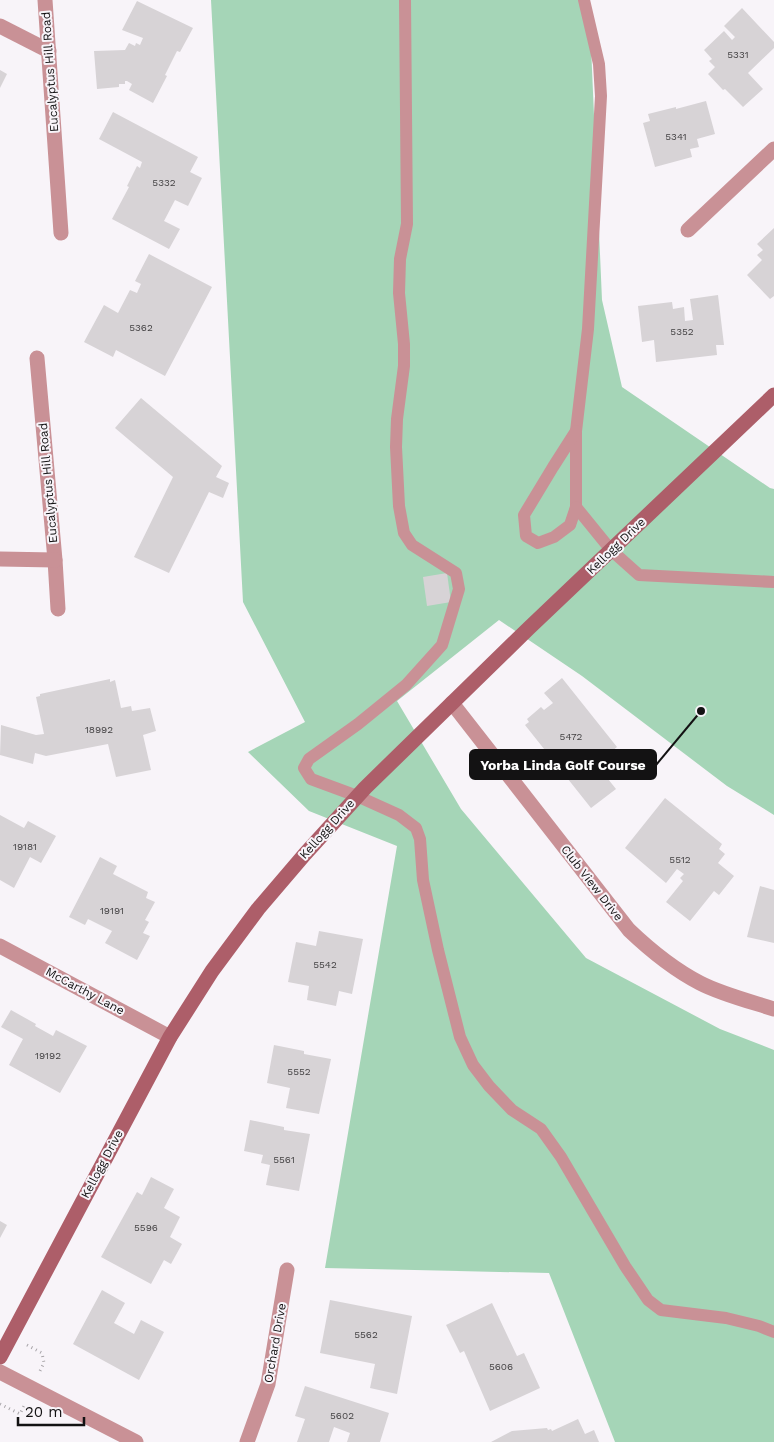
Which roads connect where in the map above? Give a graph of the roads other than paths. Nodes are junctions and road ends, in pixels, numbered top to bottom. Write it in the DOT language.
graph roads {
  1 [pos="45,0"];
  2 [pos="405,0"];
  3 [pos="584,0"];
  4 [pos="0,26"];
  5 [pos="48,51"];
  6 [pos="774,149"];
  7 [pos="688,230"];
  8 [pos="61,233"];
  9 [pos="37,358"];
  10 [pos="774,395"];
  11 [pos="576,431"];
  12 [pos="576,507"];
  13 [pos="611,550"];
  14 [pos="0,559"];
  15 [pos="55,560"];
  16 [pos="774,582"];
  17 [pos="58,609"];
  18 [pos="452,703"];
  19 [pos="357,796"];
  20 [pos="0,946"];
  21 [pos="774,1009"];
  22 [pos="170,1036"];
  23 [pos="287,1270"];
  24 [pos="774,1332"];
  25 [pos="0,1357"];
  26 [pos="0,1372"];
  27 [pos="136,1442"];
  28 [pos="247,1442"];
  1 -- 5 [label="street, Eucalyptus Hill Road"];
  2 -- 19 [label="lane"];
  3 -- 11 [label="lane"];
  4 -- 5 [label="street"];
  5 -- 8 [label="street, Eucalyptus Hill Road"];
  6 -- 7 [label="street"];
  9 -- 15 [label="street, Eucalyptus Hill Road"];
  10 -- 13 [label="main road, Kellogg Drive"];
  11 -- 12 [label="lane"];
  11 -- 12 [label="lane"];
  12 -- 13 [label="lane"];
  13 -- 16 [label="lane"];
  13 -- 18 [label="main road, Kellogg Drive"];
  14 -- 15 [label="street"];
  15 -- 17 [label="street, Eucalyptus Hill Road"];
  18 -- 19 [label="main road, Kellogg Drive"];
  18 -- 21 [label="street, Club View Drive"];
  19 -- 22 [label="main road, Kellogg Drive"];
  19 -- 24 [label="lane"];
  20 -- 22 [label="street, McCarthy Lane"];
  22 -- 25 [label="main road, Kellogg Drive"];
  23 -- 28 [label="street, Orchard Drive"];
  26 -- 27 [label="street"];
}
